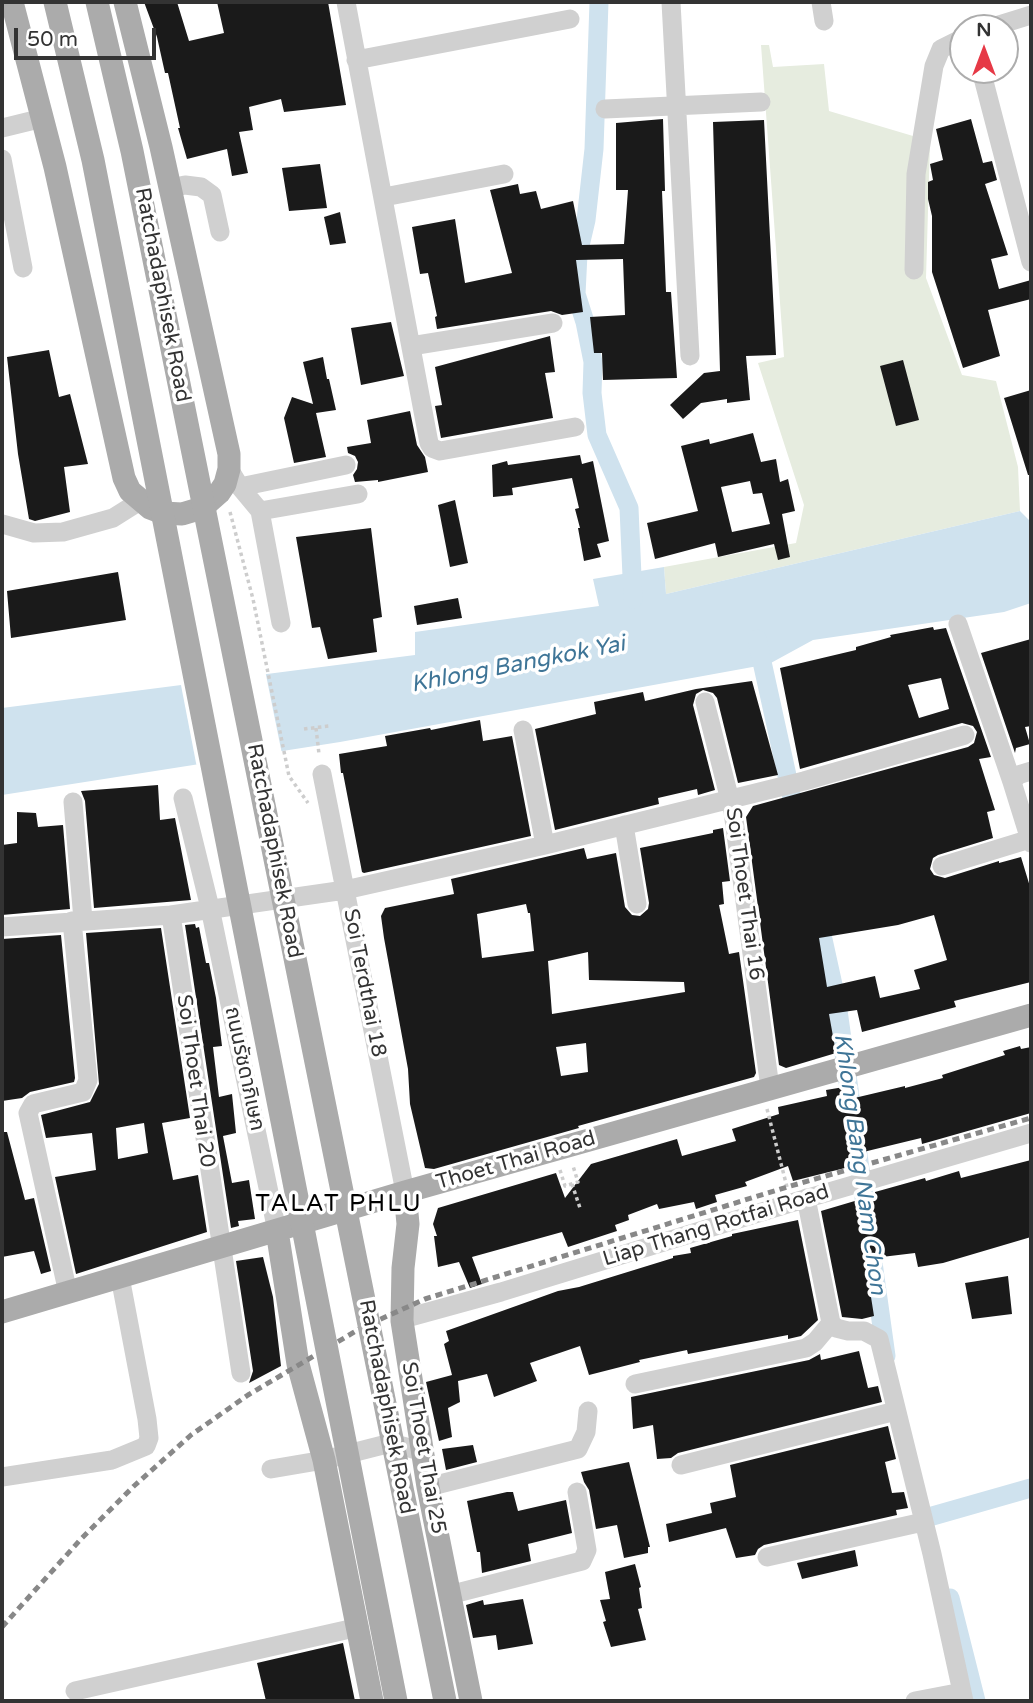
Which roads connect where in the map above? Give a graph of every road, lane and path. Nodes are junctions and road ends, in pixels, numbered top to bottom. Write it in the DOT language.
graph roads {
  1 [pos="12,2"];
  2 [pos="55,2"];
  3 [pos="97,2"];
  4 [pos="124,2"];
  5 [pos="346,2"];
  6 [pos="671,2"];
  7 [pos="570,19"];
  8 [pos="949,45"];
  9 [pos="356,60"];
  10 [pos="985,84"];
  11 [pos="761,103"];
  12 [pos="675,106"];
  13 [pos="605,109"];
  14 [pos="43,118"];
  15 [pos="2,128"];
  16 [pos="2,159"];
  17 [pos="505,174"];
  18 [pos="170,188"];
  19 [pos="384,197"];
  20 [pos="220,232"];
  21 [pos="1031,262"];
  22 [pos="23,268"];
  23 [pos="914,270"];
  24 [pos="553,323"];
  25 [pos="411,346"];
  26 [pos="690,356"];
  27 [pos="575,427"];
  28 [pos="346,465"];
  29 [pos="231,481"];
  30 [pos="358,494"];
  31 [pos="140,501"];
  32 [pos="260,512"];
  33 [pos="2,524"];
  34 [pos="281,623"];
  35 [pos="958,624"];
  36 [pos="705,702"];
  37 [pos="329,726"];
  38 [pos="316,728"];
  39 [pos="304,729"];
  40 [pos="523,730"];
  41 [pos="965,735"];
  42 [pos="319,754"];
  43 [pos="1031,771"];
  44 [pos="322,774"];
  45 [pos="1012,782"];
  46 [pos="183,798"];
  47 [pos="730,799"];
  48 [pos="73,802"];
  49 [pos="309,805"];
  50 [pos="624,825"];
  51 [pos="1030,836"];
  52 [pos="545,845"];
  53 [pos="942,866"];
  54 [pos="345,890"];
  55 [pos="636,904"];
  56 [pos="210,908"];
  57 [pos="170,915"];
  58 [pos="77,921"];
  59 [pos="2,927"];
  60 [pos="1031,1015"];
  61 [pos="766,1089"];
  62 [pos="1031,1133"];
  63 [pos="571,1160"];
  64 [pos="558,1164"];
  65 [pos="572,1184"];
  66 [pos="405,1192"];
  67 [pos="799,1200"];
  68 [pos="580,1208"];
  69 [pos="277,1231"];
  70 [pos="220,1248"];
  71 [pos="120,1278"];
  72 [pos="68,1293"];
  73 [pos="2,1312"];
  74 [pos="402,1321"];
  75 [pos="831,1323"];
  76 [pos="241,1373"];
  77 [pos="635,1384"];
  78 [pos="588,1411"];
  79 [pos="896,1411"];
  80 [pos="422,1452"];
  81 [pos="324,1460"];
  82 [pos="681,1465"];
  83 [pos="271,1469"];
  84 [pos="2,1477"];
  85 [pos="428,1487"];
  86 [pos="576,1492"];
  87 [pos="923,1522"];
  88 [pos="767,1557"];
  89 [pos="449,1595"];
  90 [pos="359,1627"];
  91 [pos="75,1691"];
  92 [pos="963,1697"];
  93 [pos="372,1701"];
  94 [pos="396,1701"];
  95 [pos="445,1701"];
  96 [pos="471,1701"];
  97 [pos="915,1701"];
  1 -- 14 [label="main road"];
  2 -- 94 [label="main road, Ratchadaphisek Road, bridge"];
  3 -- 95 [label="main road, Ratchadaphisek Road, bridge"];
  4 -- 18 [label="main road"];
  5 -- 9 [label="street"];
  6 -- 12 [label="street"];
  7 -- 9 [label="street"];
  8 -- 23 [label="street"];
  9 -- 19 [label="street"];
  10 -- 21 [label="street"];
  11 -- 12 [label="street"];
  12 -- 13 [label="street"];
  12 -- 26 [label="street"];
  14 -- 15 [label="street"];
  14 -- 31 [label="main road"];
  16 -- 22 [label="street"];
  17 -- 19 [label="street"];
  18 -- 20 [label="street"];
  18 -- 29 [label="main road"];
  19 -- 25 [label="street"];
  24 -- 25 [label="street"];
  25 -- 27 [label="street"];
  28 -- 29 [label="street"];
  29 -- 31 [label="main road"];
  29 -- 32 [label="street"];
  29 -- 49 [label="path"];
  30 -- 32 [label="street"];
  31 -- 33 [label="street"];
  32 -- 34 [label="street"];
  35 -- 45 [label="street"];
  36 -- 47 [label="street, Soi Thoet Thai 16"];
  37 -- 38 [label="path"];
  38 -- 39 [label="path"];
  38 -- 42 [label="path"];
  40 -- 52 [label="street"];
  41 -- 47 [label="street"];
  43 -- 45 [label="street"];
  44 -- 54 [label="street, Soi Terdthai 18"];
  45 -- 51 [label="street"];
  46 -- 56 [label="street, ถนนรัชดาภิเษก"];
  47 -- 50 [label="street"];
  47 -- 61 [label="street, Soi Thoet Thai 16"];
  48 -- 58 [label="street"];
  50 -- 52 [label="street"];
  50 -- 55 [label="street"];
  51 -- 53 [label="street"];
  52 -- 54 [label="street"];
  54 -- 56 [label="street"];
  54 -- 66 [label="street, Soi Terdthai 18"];
  56 -- 57 [label="street"];
  56 -- 69 [label="street, ถนนรัชดาภิเษก"];
  57 -- 58 [label="street"];
  57 -- 70 [label="street, Soi Thoet Thai 20"];
  58 -- 59 [label="street"];
  58 -- 72 [label="street"];
  60 -- 61 [label="main road, Thoet Thai Road"];
  61 -- 66 [label="main road, Thoet Thai Road"];
  61 -- 67 [label="path"];
  62 -- 67 [label="street, Liap Thang Rotfai Road"];
  63 -- 65 [label="path"];
  64 -- 65 [label="path"];
  65 -- 68 [label="path"];
  66 -- 69 [label="main road, Thoet Thai Road"];
  66 -- 74 [label="main road, Soi Thoet Thai 25"];
  67 -- 74 [label="street, Liap Thang Rotfai Road"];
  67 -- 75 [label="street"];
  69 -- 70 [label="main road, Thoet Thai Road"];
  69 -- 81 [label="main road"];
  70 -- 71 [label="main road, Thoet Thai Road"];
  70 -- 76 [label="street, Soi Thoet Thai 20"];
  71 -- 72 [label="main road, Thoet Thai Road"];
  71 -- 84 [label="street"];
  72 -- 73 [label="main road, Thoet Thai Road"];
  74 -- 80 [label="main road, Soi Thoet Thai 25"];
  75 -- 77 [label="street"];
  75 -- 79 [label="street"];
  78 -- 85 [label="street"];
  79 -- 82 [label="street"];
  79 -- 87 [label="street"];
  80 -- 81 [label="street"];
  80 -- 85 [label="main road, Soi Thoet Thai 25"];
  81 -- 83 [label="street"];
  81 -- 90 [label="main road"];
  85 -- 89 [label="main road, Soi Thoet Thai 25"];
  86 -- 89 [label="street"];
  87 -- 88 [label="street"];
  87 -- 92 [label="street"];
  89 -- 96 [label="main road, Soi Thoet Thai 25"];
  90 -- 91 [label="street"];
  90 -- 93 [label="main road"];
  92 -- 97 [label="street"];
}
